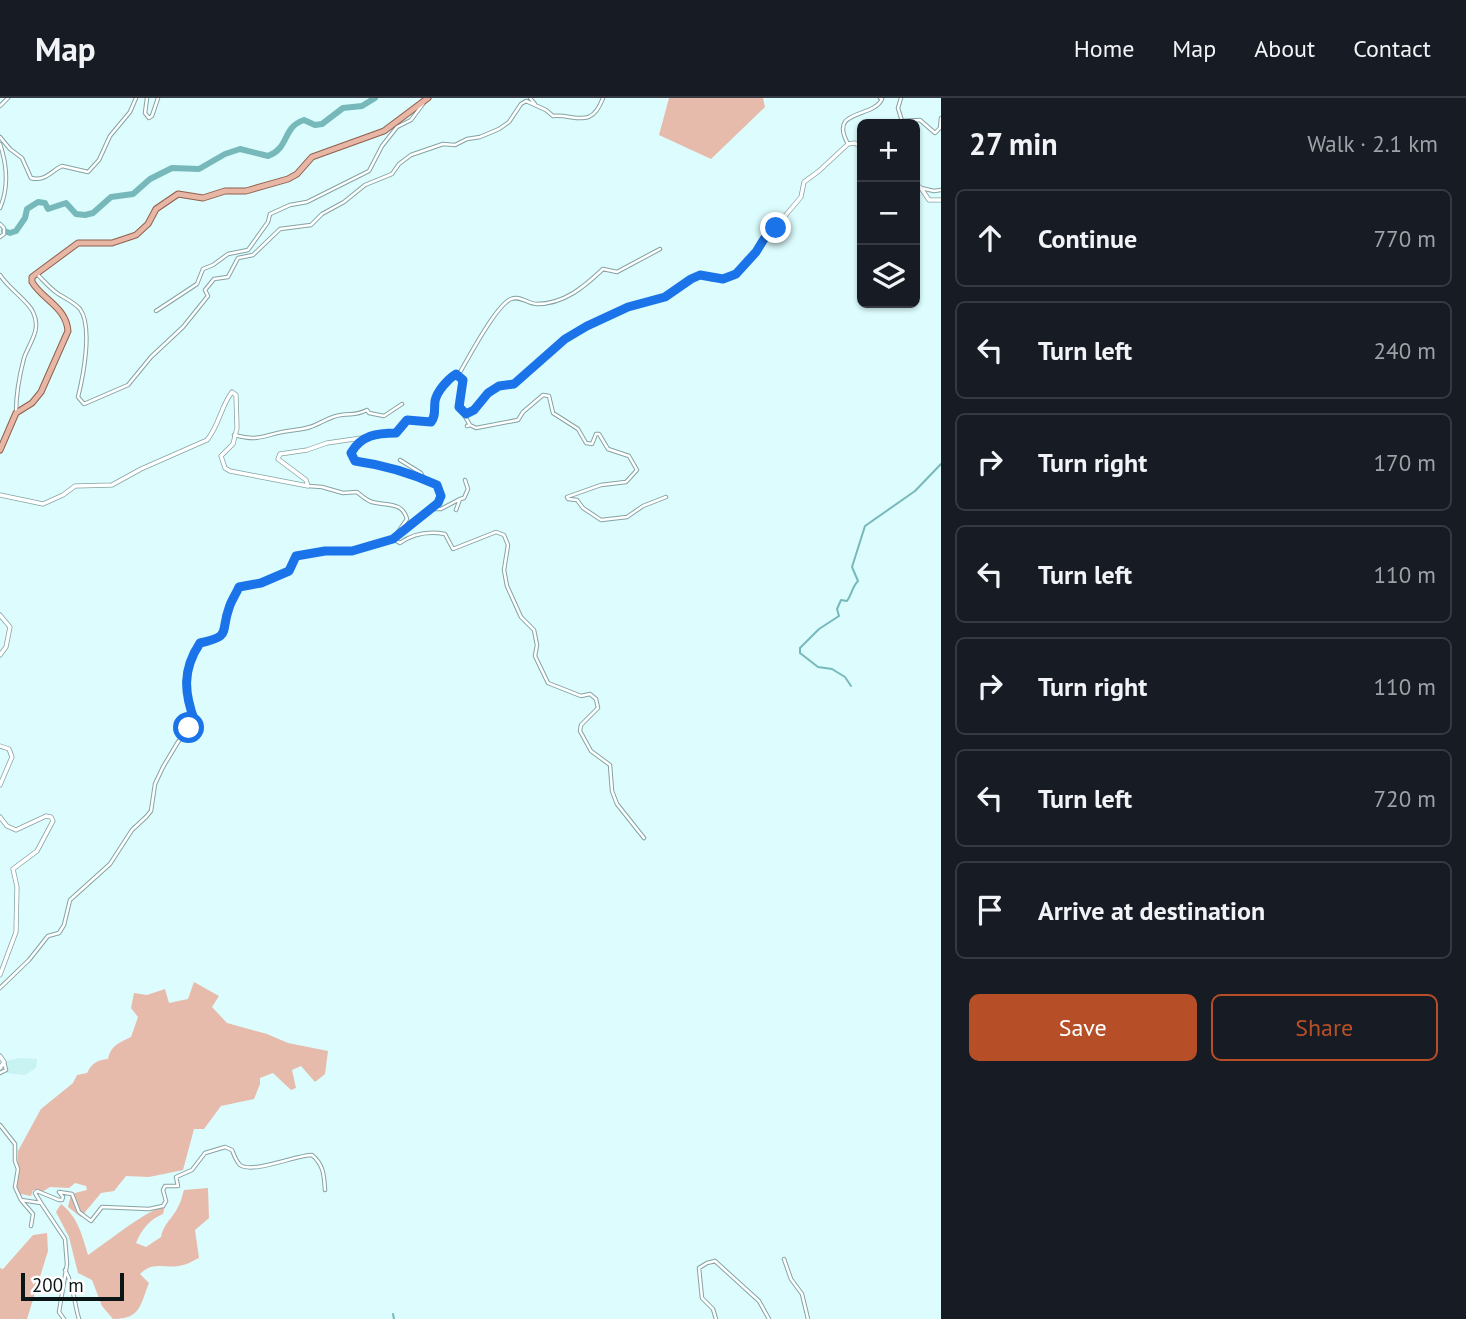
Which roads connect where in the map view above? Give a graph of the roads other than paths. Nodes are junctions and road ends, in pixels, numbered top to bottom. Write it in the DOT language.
graph roads {
  1 [pos="8,98"];
  2 [pos="136,98"];
  3 [pos="147,98"];
  4 [pos="158,98"];
  5 [pos="530,98"];
  6 [pos="603,98"];
  7 [pos="880,98"];
  8 [pos="901,98"];
  9 [pos="427,99"];
  10 [pos="0,106"];
  11 [pos="537,107"];
  12 [pos="941,118"];
  13 [pos="0,136"];
  14 [pos="0,144"];
  15 [pos="848,144"];
  16 [pos="857,144"];
  17 [pos="921,188"];
  18 [pos="941,190"];
  19 [pos="941,201"];
  20 [pos="0,208"];
  21 [pos="0,224"];
  22 [pos="0,237"];
  23 [pos="660,249"];
  24 [pos="228,254"];
  25 [pos="238,258"];
  26 [pos="37,274"];
  27 [pos="0,275"];
  28 [pos="156,312"];
  29 [pos="459,374"];
  30 [pos="402,404"];
  31 [pos="459,407"];
  32 [pos="16,413"];
  33 [pos="234,435"];
  34 [pos="365,437"];
  35 [pos="0,450"];
  36 [pos="400,460"];
  37 [pos="424,479"];
  38 [pos="465,480"];
  39 [pos="309,486"];
  40 [pos="0,495"];
  41 [pos="666,497"];
  42 [pos="460,499"];
  43 [pos="432,509"];
  44 [pos="456,510"];
  45 [pos="393,539"];
  46 [pos="0,615"];
  47 [pos="0,655"];
  48 [pos="0,746"];
  49 [pos="0,785"];
  50 [pos="0,817"];
  51 [pos="644,838"];
  52 [pos="0,975"];
  53 [pos="0,988"];
  54 [pos="0,1056"];
  55 [pos="4,1062"];
  56 [pos="0,1068"];
  57 [pos="0,1073"];
  58 [pos="0,1125"];
  59 [pos="326,1190"];
  60 [pos="21,1200"];
  61 [pos="41,1203"];
  62 [pos="31,1226"];
  63 [pos="784,1259"];
  64 [pos="65,1270"];
  65 [pos="64,1319"];
  66 [pos="79,1319"];
  67 [pos="716,1319"];
  68 [pos="769,1319"];
  69 [pos="808,1319"];
  1 -- 10 [label="street"];
  2 -- 13 [label="street"];
  3 -- 4 [label="street"];
  5 -- 11 [label="street"];
  6 -- 11 [label="street"];
  7 -- 15 [label="street"];
  8 -- 12 [label="street"];
  9 -- 24 [label="street"];
  9 -- 26 [label="main road"];
  11 -- 25 [label="street"];
  14 -- 20 [label="street"];
  15 -- 16 [label="street"];
  15 -- 31 [label="street"];
  17 -- 18 [label="street"];
  17 -- 19 [label="street"];
  21 -- 22 [label="street"];
  23 -- 29 [label="street"];
  24 -- 25 [label="street"];
  24 -- 28 [label="street"];
  25 -- 26 [label="street"];
  26 -- 32 [label="main road"];
  27 -- 32 [label="street"];
  29 -- 31 [label="street"];
  29 -- 34 [label="street"];
  30 -- 33 [label="street"];
  31 -- 41 [label="street"];
  32 -- 35 [label="main road"];
  33 -- 39 [label="street"];
  33 -- 40 [label="street"];
  34 -- 37 [label="street"];
  34 -- 39 [label="street"];
  36 -- 37 [label="street"];
  37 -- 43 [label="street"];
  38 -- 42 [label="street"];
  39 -- 45 [label="street"];
  42 -- 43 [label="street"];
  42 -- 44 [label="street"];
  43 -- 45 [label="street"];
  45 -- 51 [label="street"];
  45 -- 53 [label="street"];
  46 -- 47 [label="street"];
  48 -- 49 [label="street"];
  50 -- 52 [label="street"];
  54 -- 55 [label="street"];
  55 -- 56 [label="street"];
  55 -- 57 [label="street"];
  58 -- 60 [label="street"];
  59 -- 61 [label="street"];
  60 -- 61 [label="street"];
  60 -- 62 [label="street"];
  61 -- 64 [label="street"];
  63 -- 69 [label="street"];
  64 -- 65 [label="street"];
  64 -- 66 [label="street"];
  67 -- 68 [label="street"];
}
